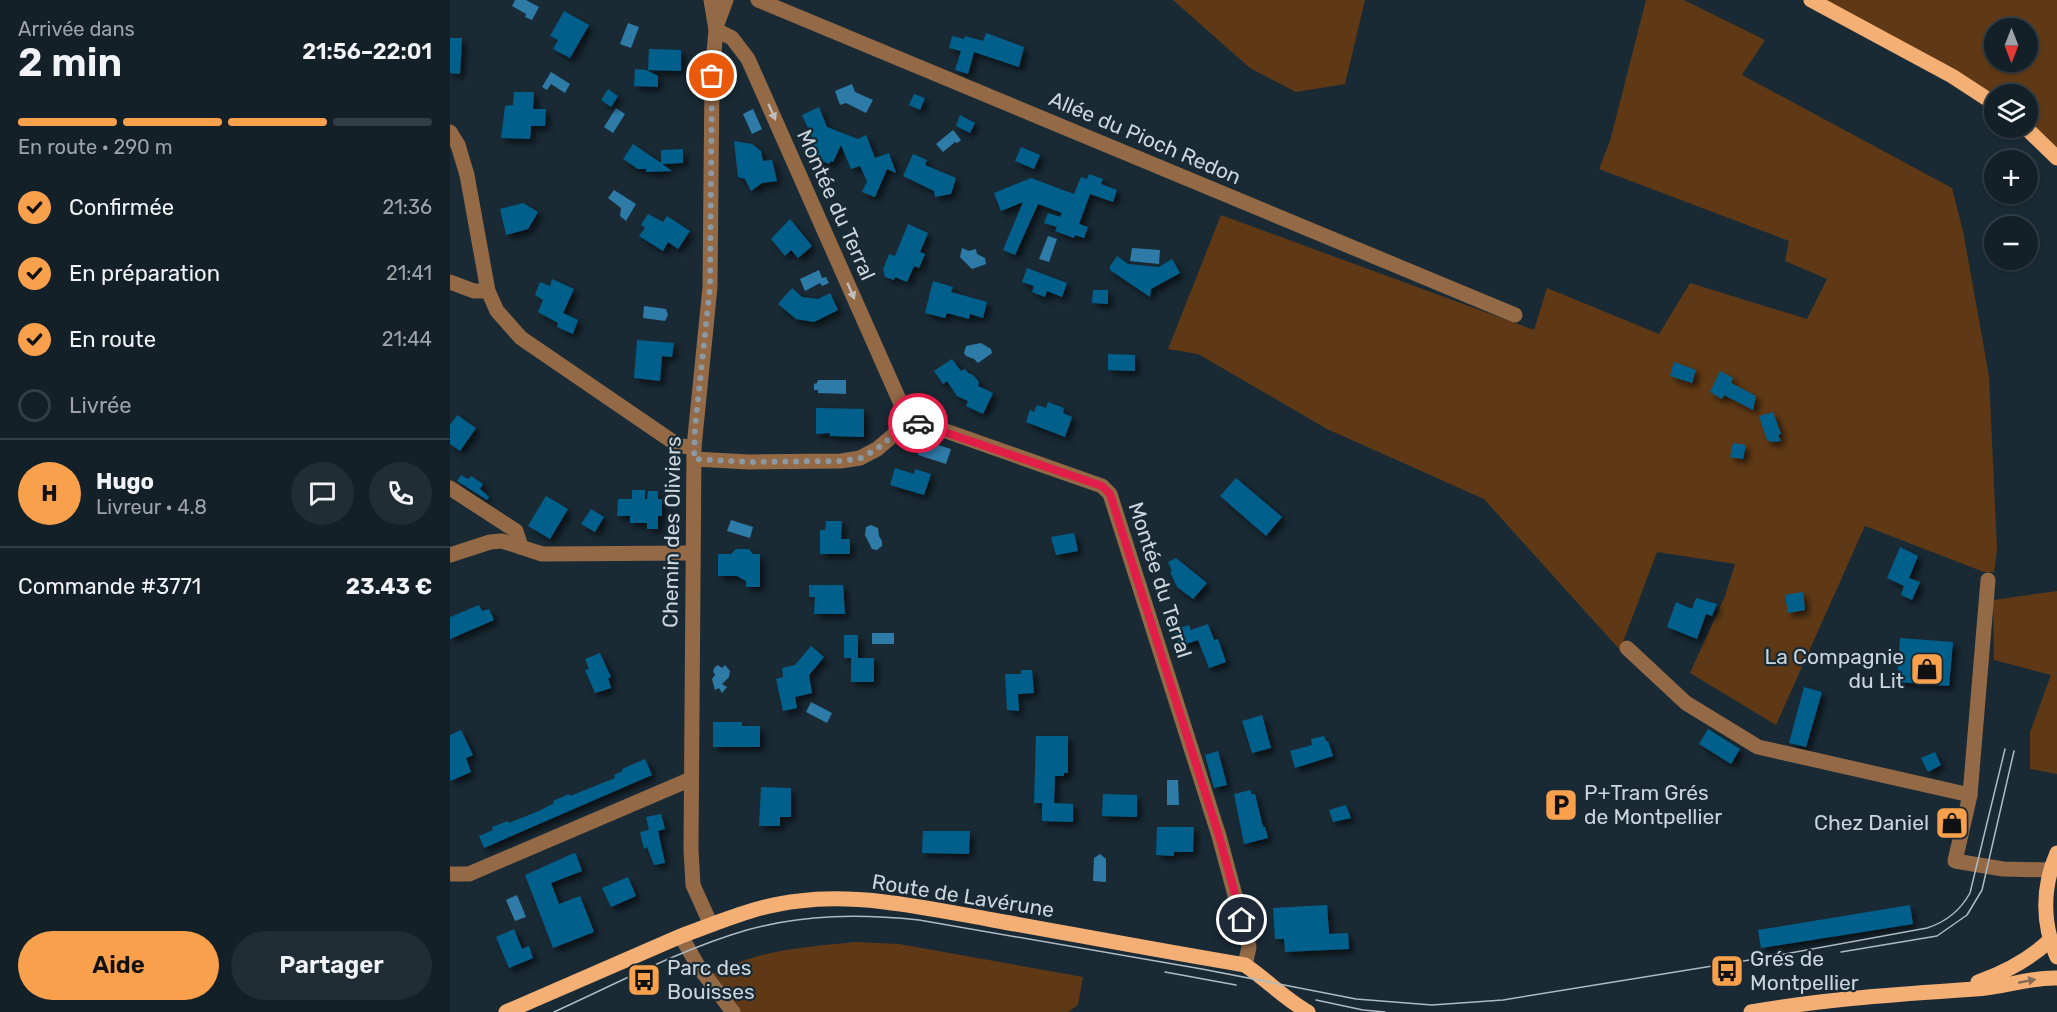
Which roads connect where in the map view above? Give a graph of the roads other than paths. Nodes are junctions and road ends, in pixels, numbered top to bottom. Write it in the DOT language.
graph roads {
  1 [pos="713,0"];
  2 [pos="724,0"];
  3 [pos="758,0"];
  4 [pos="1811,0"];
  5 [pos="716,30"];
  6 [pos="1984,97"];
  7 [pos="450,132"];
  8 [pos="2036,138"];
  9 [pos="2057,158"];
  10 [pos="450,282"];
  11 [pos="488,291"];
  12 [pos="1515,315"];
  13 [pos="909,422"];
  14 [pos="694,453"];
  15 [pos="450,488"];
  16 [pos="522,547"];
  17 [pos="692,553"];
  18 [pos="450,555"];
  19 [pos="1988,580"];
  20 [pos="1627,648"];
  21 [pos="691,779"];
  22 [pos="1970,795"];
  23 [pos="2057,853"];
  24 [pos="2050,870"];
  25 [pos="450,874"];
  26 [pos="711,925"];
  27 [pos="681,936"];
  28 [pos="2050,940"];
  29 [pos="2057,957"];
  30 [pos="1245,965"];
  31 [pos="2057,978"];
  32 [pos="1955,990"];
  33 [pos="506,1012"];
  34 [pos="733,1012"];
  35 [pos="1308,1012"];
  36 [pos="1751,1012"];
  1 -- 2 [label="street, Chemin des Oliviers"];
  1 -- 5 [label="street, Chemin des Oliviers"];
  2 -- 5 [label="street, Chemin des Oliviers"];
  3 -- 12 [label="street, Allée du Pioch Redon"];
  4 -- 6 [label="main road"];
  5 -- 13 [label="street, Montée du Terral, one-way"];
  5 -- 14 [label="street, Chemin des Oliviers"];
  7 -- 11 [label="street"];
  8 -- 9 [label="main road"];
  10 -- 11 [label="street"];
  11 -- 14 [label="street"];
  13 -- 14 [label="street"];
  13 -- 30 [label="street, Montée du Terral"];
  14 -- 17 [label="street, Chemin des Oliviers"];
  15 -- 16 [label="street"];
  16 -- 17 [label="street"];
  16 -- 18 [label="street"];
  17 -- 21 [label="street, Chemin des Oliviers"];
  19 -- 22 [label="street"];
  20 -- 22 [label="street"];
  21 -- 25 [label="street"];
  21 -- 26 [label="street, Chemin des Oliviers"];
  22 -- 24 [label="street"];
  23 -- 24 [label="main road"];
  24 -- 28 [label="main road"];
  26 -- 27 [label="main road, Route de Lavérune"];
  26 -- 30 [label="main road, Route de Lavérune"];
  27 -- 33 [label="main road, Route de Lavérune"];
  27 -- 34 [label="street"];
  28 -- 29 [label="main road"];
  28 -- 32 [label="main road"];
  30 -- 35 [label="main road, Route de Lavérune"];
  32 -- 31 [label="main road, one-way"];
  32 -- 36 [label="main road"];
}
